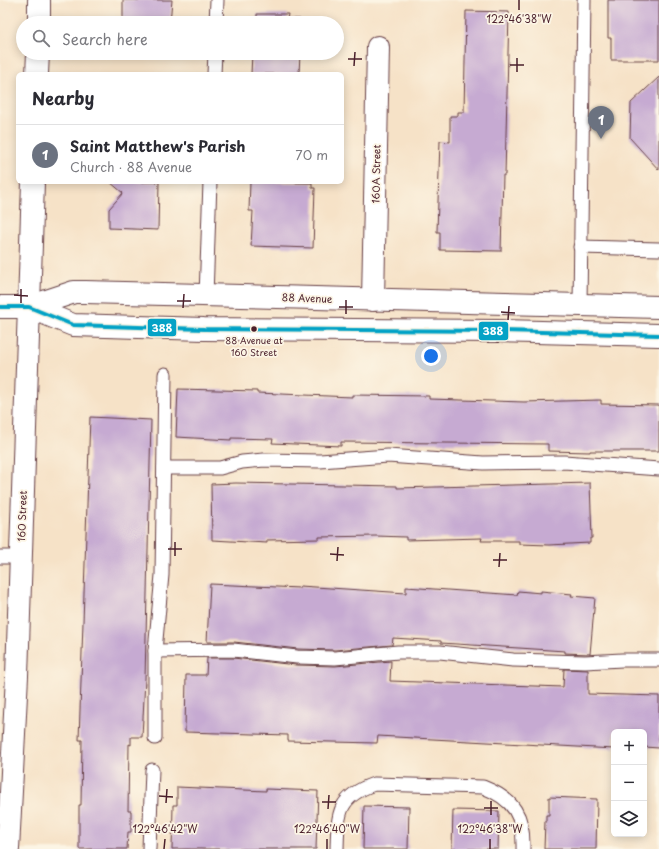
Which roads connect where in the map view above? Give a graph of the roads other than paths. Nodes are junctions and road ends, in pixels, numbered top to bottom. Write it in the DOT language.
graph roads {
  1 [pos="39,0"];
  2 [pos="217,0"];
  3 [pos="584,0"];
  4 [pos="38,16"];
  5 [pos="216,16"];
  6 [pos="378,47"];
  7 [pos="38,60"];
  8 [pos="215,60"];
  9 [pos="37,72"];
  10 [pos="214,72"];
  11 [pos="33,184"];
  12 [pos="210,184"];
  13 [pos="580,247"];
  14 [pos="659,249"];
  15 [pos="206,296"];
  16 [pos="373,300"];
  17 [pos="580,305"];
  18 [pos="0,307"];
  19 [pos="29,307"];
  20 [pos="659,307"];
  21 [pos="659,335"];
  22 [pos="165,374"];
  23 [pos="164,468"];
  24 [pos="659,469"];
  25 [pos="10,557"];
  26 [pos="155,651"];
  27 [pos="659,660"];
  28 [pos="155,738"];
  29 [pos="152,770"];
  30 [pos="8,849"];
  31 [pos="148,849"];
  32 [pos="337,849"];
  33 [pos="523,849"];
  1 -- 4 [label="main road"];
  2 -- 5 [label="lane"];
  3 -- 13 [label="lane"];
  6 -- 16 [label="main road, 160A Street"];
  7 -- 9 [label="main road"];
  8 -- 10 [label="lane"];
  11 -- 19 [label="main road, 160 Street"];
  12 -- 15 [label="lane"];
  13 -- 14 [label="lane"];
  13 -- 17 [label="lane"];
  15 -- 16 [label="main road, 88 Avenue"];
  15 -- 19 [label="main road, 88 Avenue"];
  16 -- 17 [label="main road, 88 Avenue"];
  17 -- 20 [label="main road, 88 Avenue"];
  18 -- 19 [label="main road, 88 Avenue"];
  19 -- 21 [label="main road, 88 Avenue"];
  19 -- 25 [label="main road, 160 Street"];
  22 -- 23 [label="lane"];
  23 -- 24 [label="lane"];
  23 -- 26 [label="lane"];
  25 -- 30 [label="main road, 160 Street"];
  26 -- 27 [label="lane"];
  26 -- 28 [label="lane"];
  29 -- 31 [label="lane"];
  32 -- 33 [label="lane"];
}
